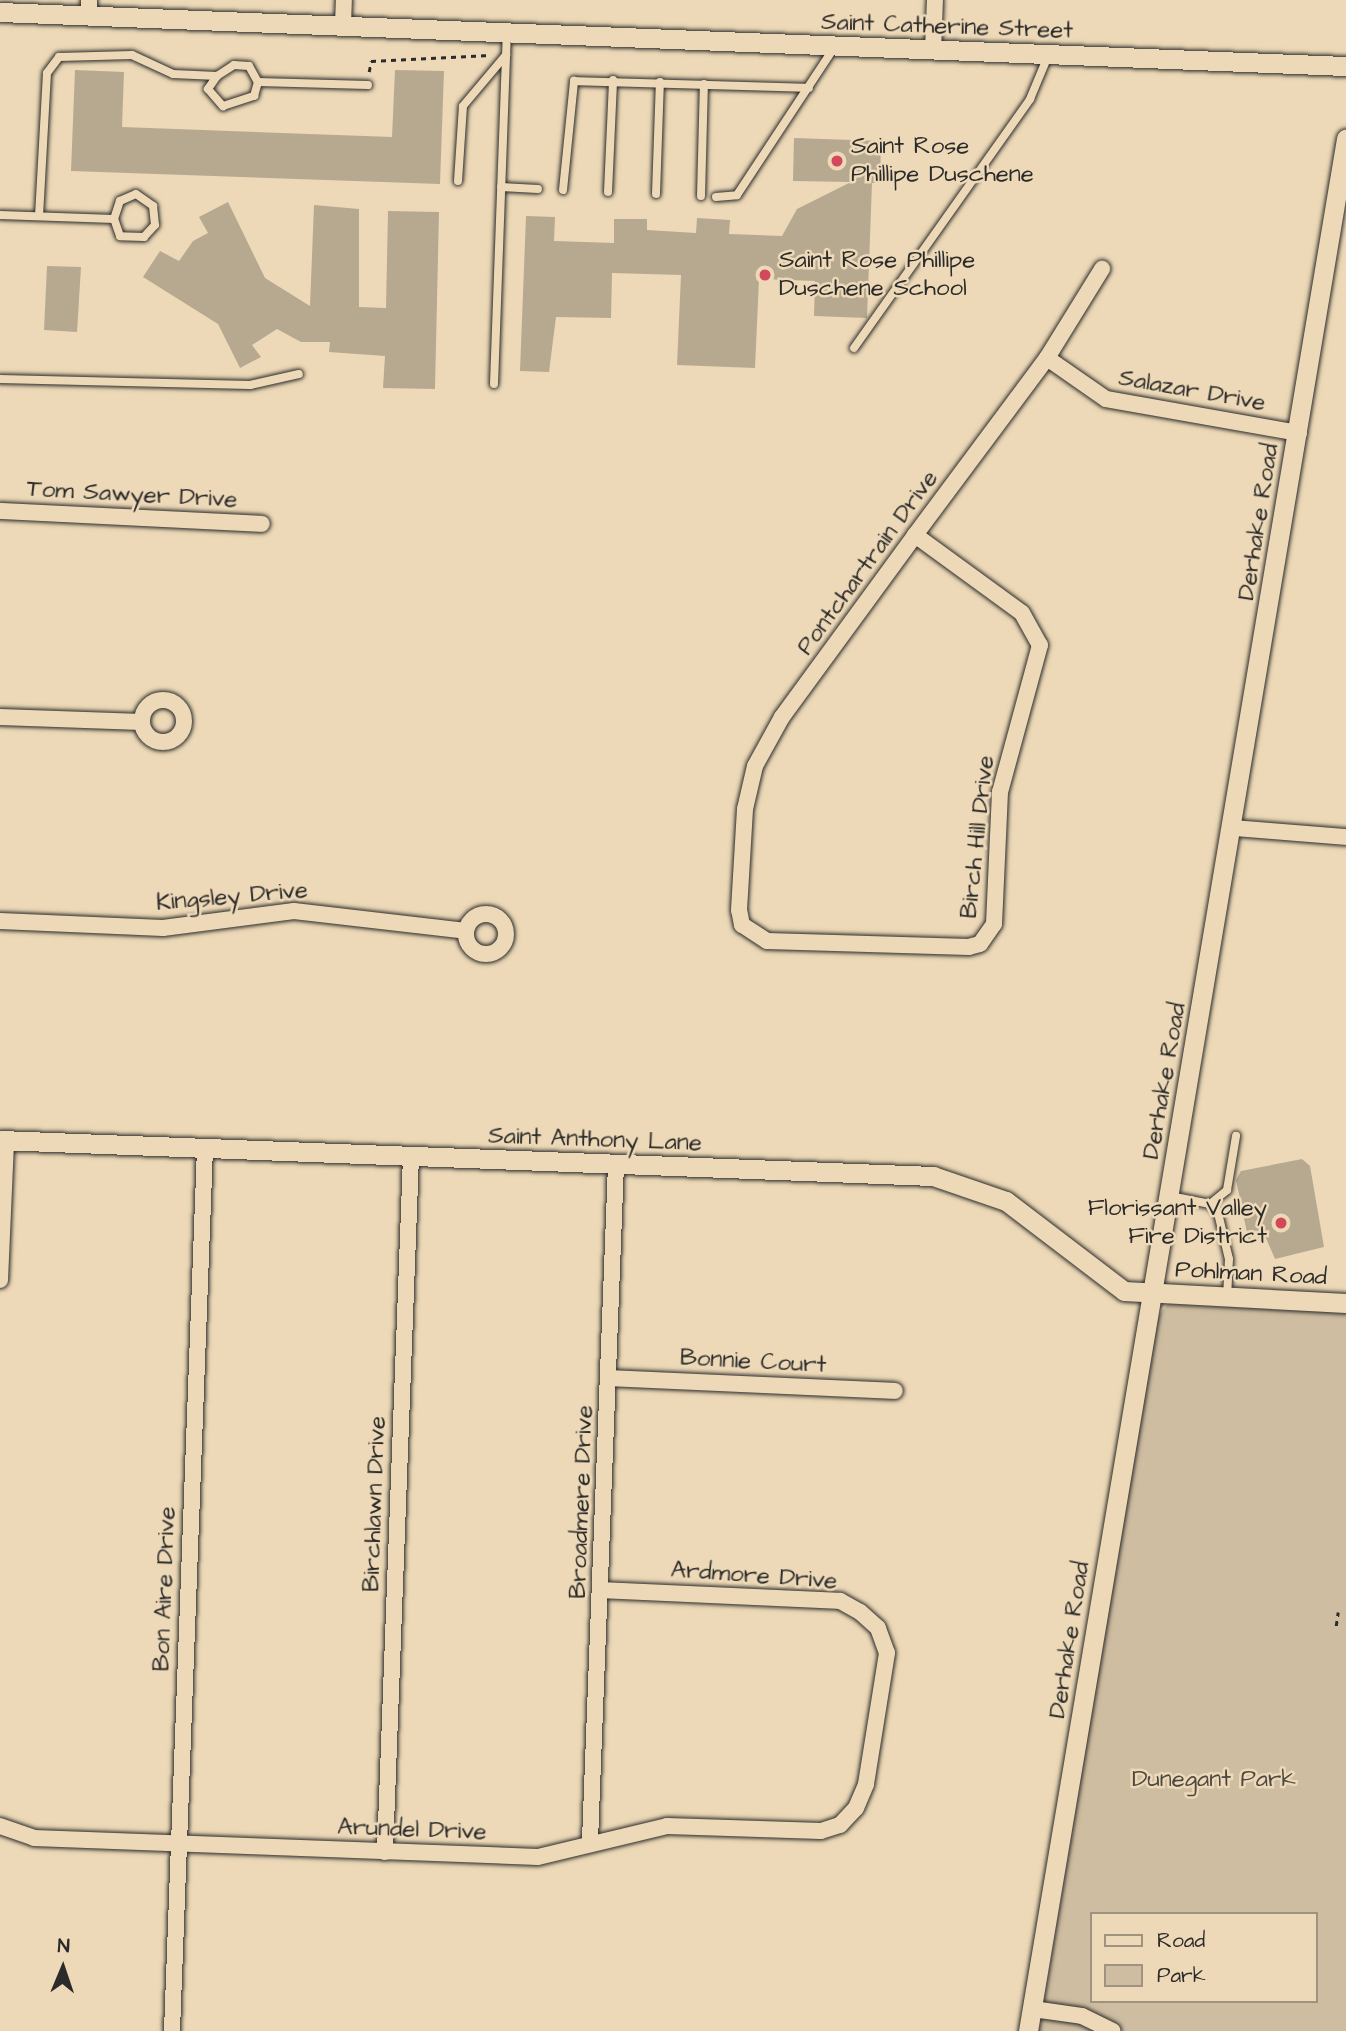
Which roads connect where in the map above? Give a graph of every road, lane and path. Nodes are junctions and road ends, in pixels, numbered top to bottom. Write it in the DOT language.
graph roads {
  1 [pos="344,0"];
  2 [pos="935,0"];
  3 [pos="89,7"];
  4 [pos="0,12"];
  5 [pos="343,25"];
  6 [pos="0,28"];
  7 [pos="507,32"];
  8 [pos="834,47"];
  9 [pos="933,51"];
  10 [pos="506,55"];
  11 [pos="1048,56"];
  12 [pos="1346,66"];
  13 [pos="217,75"];
  14 [pos="613,80"];
  15 [pos="258,82"];
  16 [pos="660,82"];
  17 [pos="704,84"];
  18 [pos="368,85"];
  19 [pos="809,88"];
  20 [pos="1346,139"];
  21 [pos="458,181"];
  22 [pos="500,187"];
  23 [pos="538,189"];
  24 [pos="563,190"];
  25 [pos="608,192"];
  26 [pos="656,194"];
  27 [pos="701,196"];
  28 [pos="716,197"];
  29 [pos="0,215"];
  30 [pos="39,216"];
  31 [pos="114,219"];
  32 [pos="1102,268"];
  33 [pos="854,348"];
  34 [pos="1047,358"];
  35 [pos="299,374"];
  36 [pos="0,379"];
  37 [pos="494,384"];
  38 [pos="1299,433"];
  39 [pos="0,511"];
  40 [pos="262,524"];
  41 [pos="915,535"];
  42 [pos="0,717"];
  43 [pos="142,722"];
  44 [pos="1234,828"];
  45 [pos="1346,837"];
  46 [pos="739,910"];
  47 [pos="0,921"];
  48 [pos="466,931"];
  49 [pos="1236,1136"];
  50 [pos="3,1140"];
  51 [pos="205,1148"];
  52 [pos="411,1157"];
  53 [pos="615,1165"];
  54 [pos="1170,1195"];
  55 [pos="1210,1204"];
  56 [pos="0,1280"];
  57 [pos="1153,1294"];
  58 [pos="1227,1297"];
  59 [pos="1346,1303"];
  60 [pos="610,1378"];
  61 [pos="895,1391"];
  62 [pos="602,1590"];
  63 [pos="1338,1612"];
  64 [pos="1336,1626"];
  65 [pos="0,1826"];
  66 [pos="821,1831"];
  67 [pos="590,1841"];
  68 [pos="178,1846"];
  69 [pos="385,1852"];
  70 [pos="1033,2009"];
  71 [pos="173,2031"];
  72 [pos="1028,2031"];
  73 [pos="1113,2031"];
  1 -- 5 [label="street"];
  2 -- 9 [label="street"];
  3 -- 4 [label="street, Saint Catherine Street"];
  3 -- 5 [label="street, Saint Catherine Street"];
  4 -- 6 [label="street"];
  5 -- 7 [label="street, Saint Catherine Street"];
  7 -- 8 [label="street, Saint Catherine Street"];
  7 -- 10 [label="lane"];
  8 -- 9 [label="street, Saint Catherine Street"];
  8 -- 19 [label="lane"];
  9 -- 11 [label="street, Saint Catherine Street"];
  10 -- 18 [label="path"];
  10 -- 21 [label="lane"];
  10 -- 22 [label="lane"];
  11 -- 12 [label="street, Saint Catherine Street"];
  11 -- 33 [label="lane"];
  13 -- 15 [label="lane"];
  13 -- 15 [label="lane"];
  13 -- 30 [label="lane"];
  14 -- 16 [label="lane"];
  14 -- 24 [label="lane"];
  14 -- 25 [label="lane"];
  15 -- 18 [label="lane"];
  16 -- 17 [label="lane"];
  16 -- 26 [label="lane"];
  17 -- 19 [label="lane"];
  17 -- 27 [label="lane"];
  19 -- 28 [label="lane"];
  20 -- 38 [label="street, Derhake Road"];
  22 -- 23 [label="lane"];
  22 -- 37 [label="lane"];
  29 -- 30 [label="lane"];
  30 -- 31 [label="lane"];
  31 -- 31 [label="lane"];
  32 -- 34 [label="street, Pontchartrain Drive"];
  34 -- 38 [label="street, Salazar Drive"];
  34 -- 41 [label="street, Pontchartrain Drive"];
  35 -- 36 [label="lane"];
  38 -- 44 [label="street, Derhake Road"];
  39 -- 40 [label="street, Tom Sawyer Drive"];
  41 -- 46 [label="street, Pontchartrain Drive"];
  41 -- 46 [label="street, Birch Hill Drive"];
  42 -- 43 [label="street"];
  44 -- 45 [label="street"];
  44 -- 54 [label="street, Derhake Road"];
  47 -- 48 [label="street, Kingsley Drive"];
  49 -- 55 [label="lane"];
  50 -- 51 [label="street, Saint Anthony Lane"];
  50 -- 56 [label="street"];
  51 -- 52 [label="street, Saint Anthony Lane"];
  51 -- 68 [label="street, Bon Aire Drive"];
  52 -- 53 [label="street, Saint Anthony Lane"];
  52 -- 69 [label="street, Birchlawn Drive"];
  53 -- 57 [label="street, Saint Anthony Lane"];
  53 -- 60 [label="street, Broadmere Drive"];
  54 -- 55 [label="lane"];
  54 -- 57 [label="street, Derhake Road"];
  55 -- 58 [label="lane"];
  57 -- 58 [label="street, Pohlman Road"];
  57 -- 70 [label="street, Derhake Road"];
  58 -- 59 [label="street, Pohlman Road"];
  60 -- 61 [label="street, Bonnie Court"];
  60 -- 62 [label="street, Broadmere Drive"];
  62 -- 66 [label="street, Ardmore Drive"];
  62 -- 67 [label="street, Broadmere Drive"];
  63 -- 64 [label="path"];
  65 -- 68 [label="street, Arundel Drive"];
  66 -- 67 [label="street, Arundel Drive"];
  67 -- 69 [label="street, Arundel Drive"];
  68 -- 69 [label="street, Arundel Drive"];
  68 -- 71 [label="street, Bon Aire Drive"];
  70 -- 72 [label="street, Derhake Road"];
  70 -- 73 [label="street"];
}
